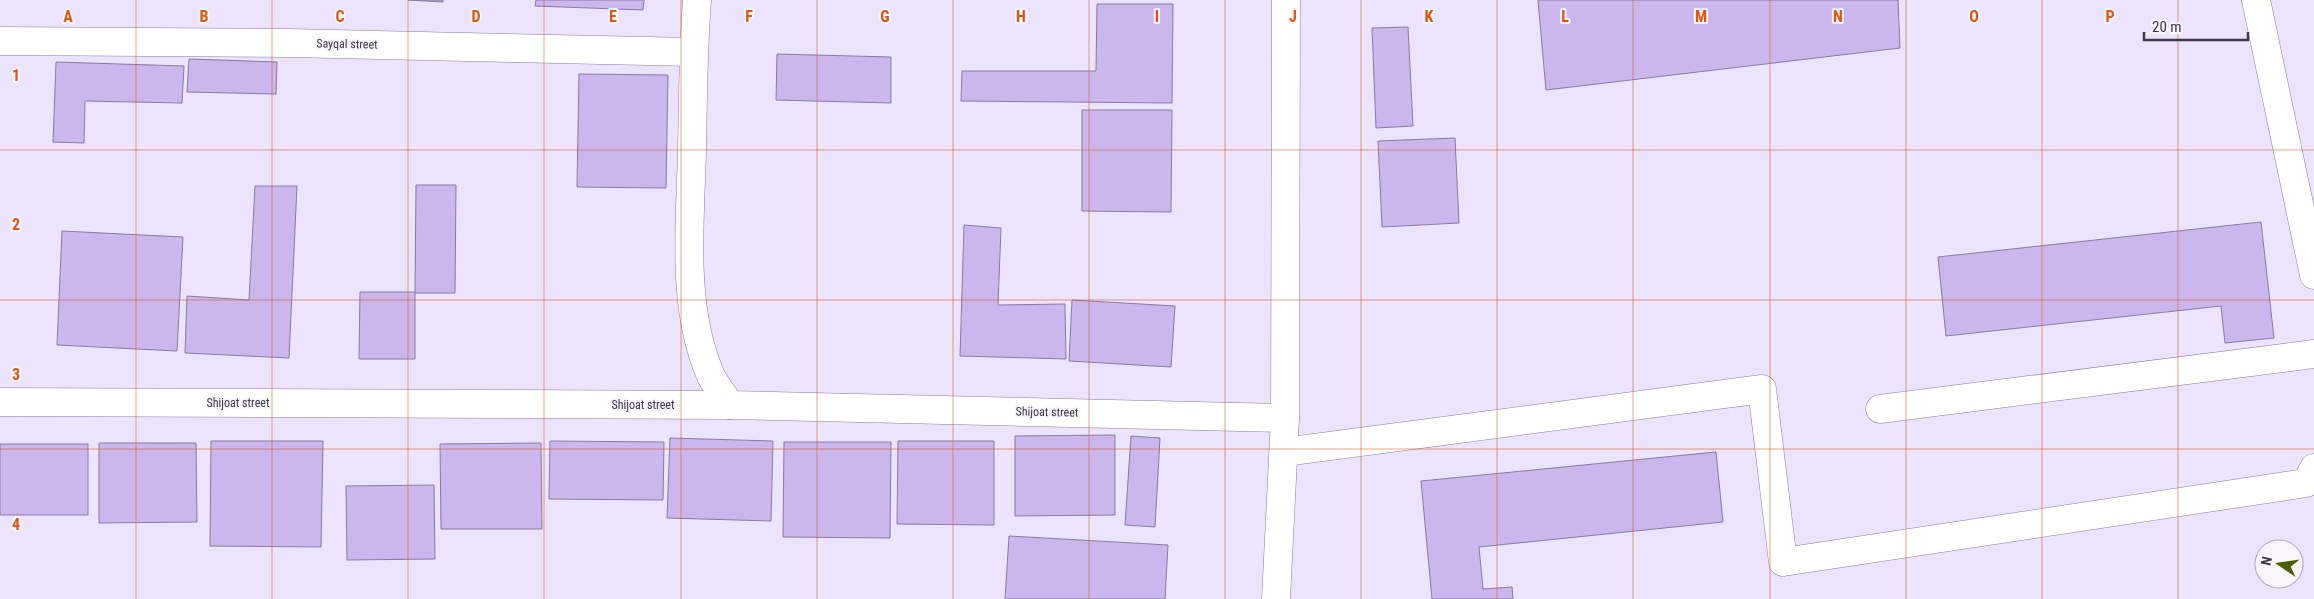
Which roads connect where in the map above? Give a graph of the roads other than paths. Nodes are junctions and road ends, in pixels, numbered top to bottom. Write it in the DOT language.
graph roads {
  1 [pos="697,0"];
  2 [pos="1286,0"];
  3 [pos="2256,0"];
  4 [pos="0,41"];
  5 [pos="693,52"];
  6 [pos="2314,275"];
  7 [pos="2314,354"];
  8 [pos="0,402"];
  9 [pos="730,405"];
  10 [pos="1880,409"];
  11 [pos="1285,418"];
  12 [pos="1284,452"];
  13 [pos="2314,468"];
  14 [pos="1276,599"];
  1 -- 5 [label="street"];
  2 -- 11 [label="street"];
  3 -- 6 [label="street"];
  4 -- 5 [label="street, Sayqal street"];
  5 -- 9 [label="street"];
  7 -- 10 [label="street"];
  8 -- 9 [label="street, Shijoat street"];
  9 -- 11 [label="street, Shijoat street"];
  11 -- 12 [label="street"];
  12 -- 13 [label="street"];
  12 -- 14 [label="street"];
}
